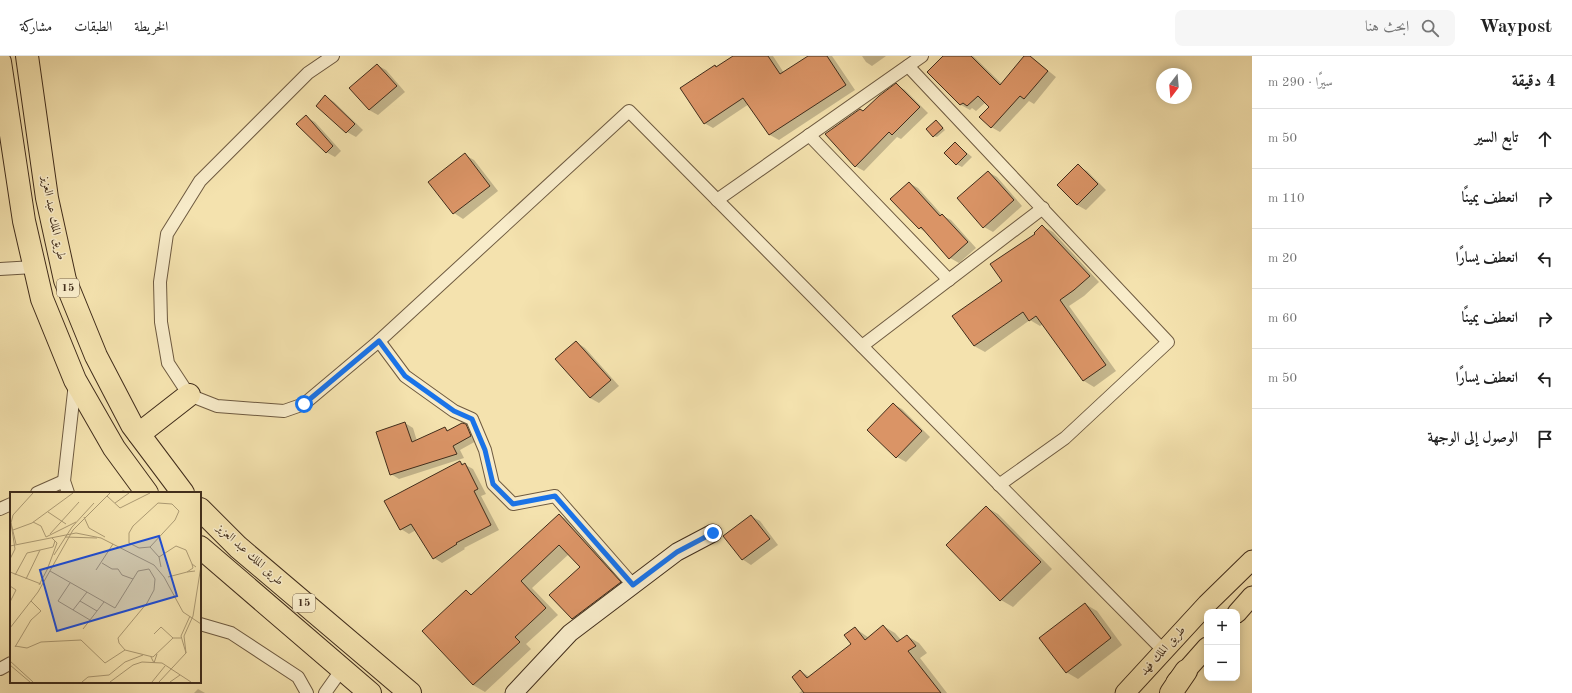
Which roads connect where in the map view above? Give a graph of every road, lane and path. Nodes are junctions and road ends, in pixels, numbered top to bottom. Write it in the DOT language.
graph roads {
  1 [pos="27,56"];
  2 [pos="333,56"];
  3 [pos="922,56"];
  4 [pos="0,62"];
  5 [pos="908,66"];
  6 [pos="809,135"];
  7 [pos="717,200"];
  8 [pos="1043,208"];
  9 [pos="34,267"];
  10 [pos="0,269"];
  11 [pos="949,280"];
  12 [pos="379,341"];
  13 [pos="862,346"];
  14 [pos="75,380"];
  15 [pos="189,395"];
  16 [pos="139,434"];
  17 [pos="64,481"];
  18 [pos="998,485"];
  19 [pos="38,492"];
  20 [pos="68,492"];
  21 [pos="146,492"];
  22 [pos="182,492"];
  23 [pos="10,504"];
  24 [pos="0,509"];
  25 [pos="201,511"];
  26 [pos="713,533"];
  27 [pos="201,548"];
  28 [pos="1252,560"];
  29 [pos="633,585"];
  30 [pos="1252,596"];
  31 [pos="1240,610"];
  32 [pos="201,624"];
  33 [pos="1163,650"];
  34 [pos="1204,650"];
  35 [pos="10,664"];
  36 [pos="0,669"];
  37 [pos="342,669"];
  38 [pos="1186,671"];
  39 [pos="307,693"];
  40 [pos="325,693"];
  41 [pos="370,693"];
  42 [pos="410,693"];
  43 [pos="514,693"];
  44 [pos="1125,693"];
  45 [pos="1165,693"];
  46 [pos="1171,693"];
  1 -- 16 [label="highway, طريق الملك عبد العزيز / 15"];
  2 -- 15 [label="street"];
  3 -- 5 [label="street"];
  4 -- 9 [label="highway, 15"];
  5 -- 6 [label="street"];
  5 -- 8 [label="street"];
  6 -- 7 [label="street"];
  6 -- 11 [label="street"];
  7 -- 12 [label="street"];
  7 -- 13 [label="street"];
  8 -- 11 [label="street"];
  8 -- 18 [label="street"];
  9 -- 10 [label="street"];
  9 -- 14 [label="highway, 15"];
  11 -- 13 [label="street"];
  12 -- 15 [label="street"];
  12 -- 29 [label="street"];
  13 -- 18 [label="street"];
  14 -- 17 [label="street"];
  14 -- 21 [label="highway, 15"];
  15 -- 16 [label="highway"];
  16 -- 22 [label="highway, طريق الملك عبد العزيز / 15"];
  17 -- 19 [label="street"];
  17 -- 20 [label="street"];
  18 -- 33 [label="street"];
  23 -- 24 [label="street"];
  25 -- 42 [label="highway, طريق الملك عبد العزيز / 15"];
  26 -- 29 [label="street"];
  27 -- 37 [label="highway, 15"];
  28 -- 33 [label="main road, طريق الملك فهد"];
  29 -- 43 [label="street"];
  30 -- 31 [label="main road"];
  32 -- 39 [label="street"];
  33 -- 44 [label="main road, طريق الملك فهد"];
  34 -- 38 [label="main road"];
  35 -- 36 [label="street"];
  37 -- 40 [label="street"];
  37 -- 41 [label="highway, 15"];
  38 -- 45 [label="main road"];
  38 -- 46 [label="highway"];
}
